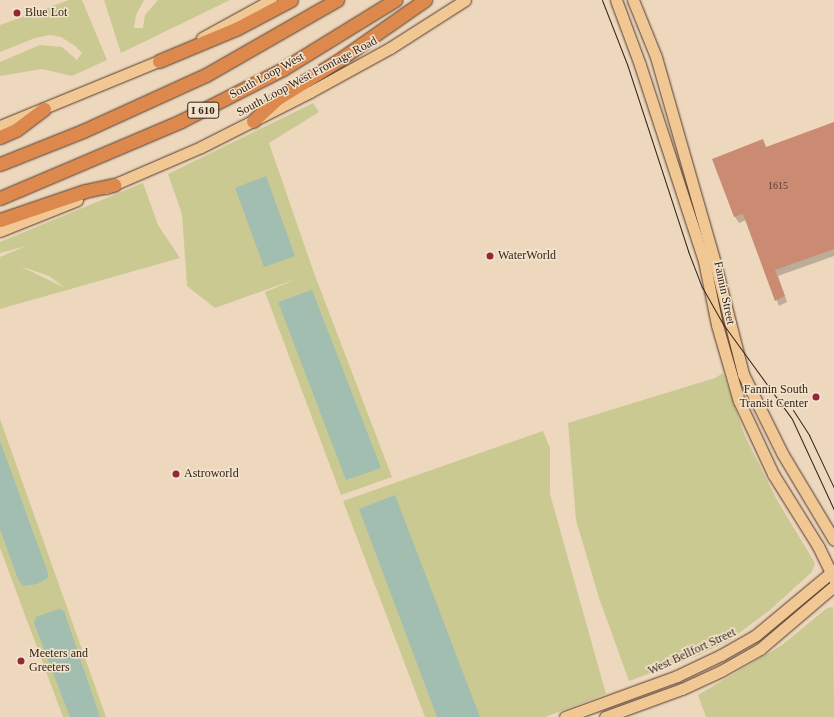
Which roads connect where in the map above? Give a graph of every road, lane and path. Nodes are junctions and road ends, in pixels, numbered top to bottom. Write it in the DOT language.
graph roads {
  1 [pos="271,0"];
  2 [pos="291,0"];
  3 [pos="337,0"];
  4 [pos="395,0"];
  5 [pos="425,0"];
  6 [pos="465,0"];
  7 [pos="616,0"];
  8 [pos="633,0"];
  9 [pos="159,61"];
  10 [pos="44,110"];
  11 [pos="253,121"];
  12 [pos="0,126"];
  13 [pos="0,136"];
  14 [pos="0,164"];
  15 [pos="114,185"];
  16 [pos="0,198"];
  17 [pos="0,220"];
  18 [pos="0,231"];
  19 [pos="834,540"];
  20 [pos="833,574"];
  21 [pos="834,586"];
  22 [pos="565,717"];
  23 [pos="605,717"];
  1 -- 9 [label="main road"];
  2 -- 9 [label="highway"];
  3 -- 14 [label="highway, I 610"];
  4 -- 16 [label="highway, South Loop West / I 610"];
  5 -- 11 [label="highway"];
  6 -- 11 [label="main road, South Loop West Frontage Road"];
  7 -- 20 [label="main road, Fannin Street"];
  8 -- 19 [label="main road, Fannin Street"];
  9 -- 10 [label="main road"];
  10 -- 12 [label="main road"];
  10 -- 13 [label="highway"];
  11 -- 15 [label="main road, South Loop West Frontage Road"];
  15 -- 17 [label="highway"];
  15 -- 18 [label="main road, South Loop West Frontage Road"];
  20 -- 22 [label="main road, West Bellfort Street"];
  21 -- 23 [label="main road"];
}
